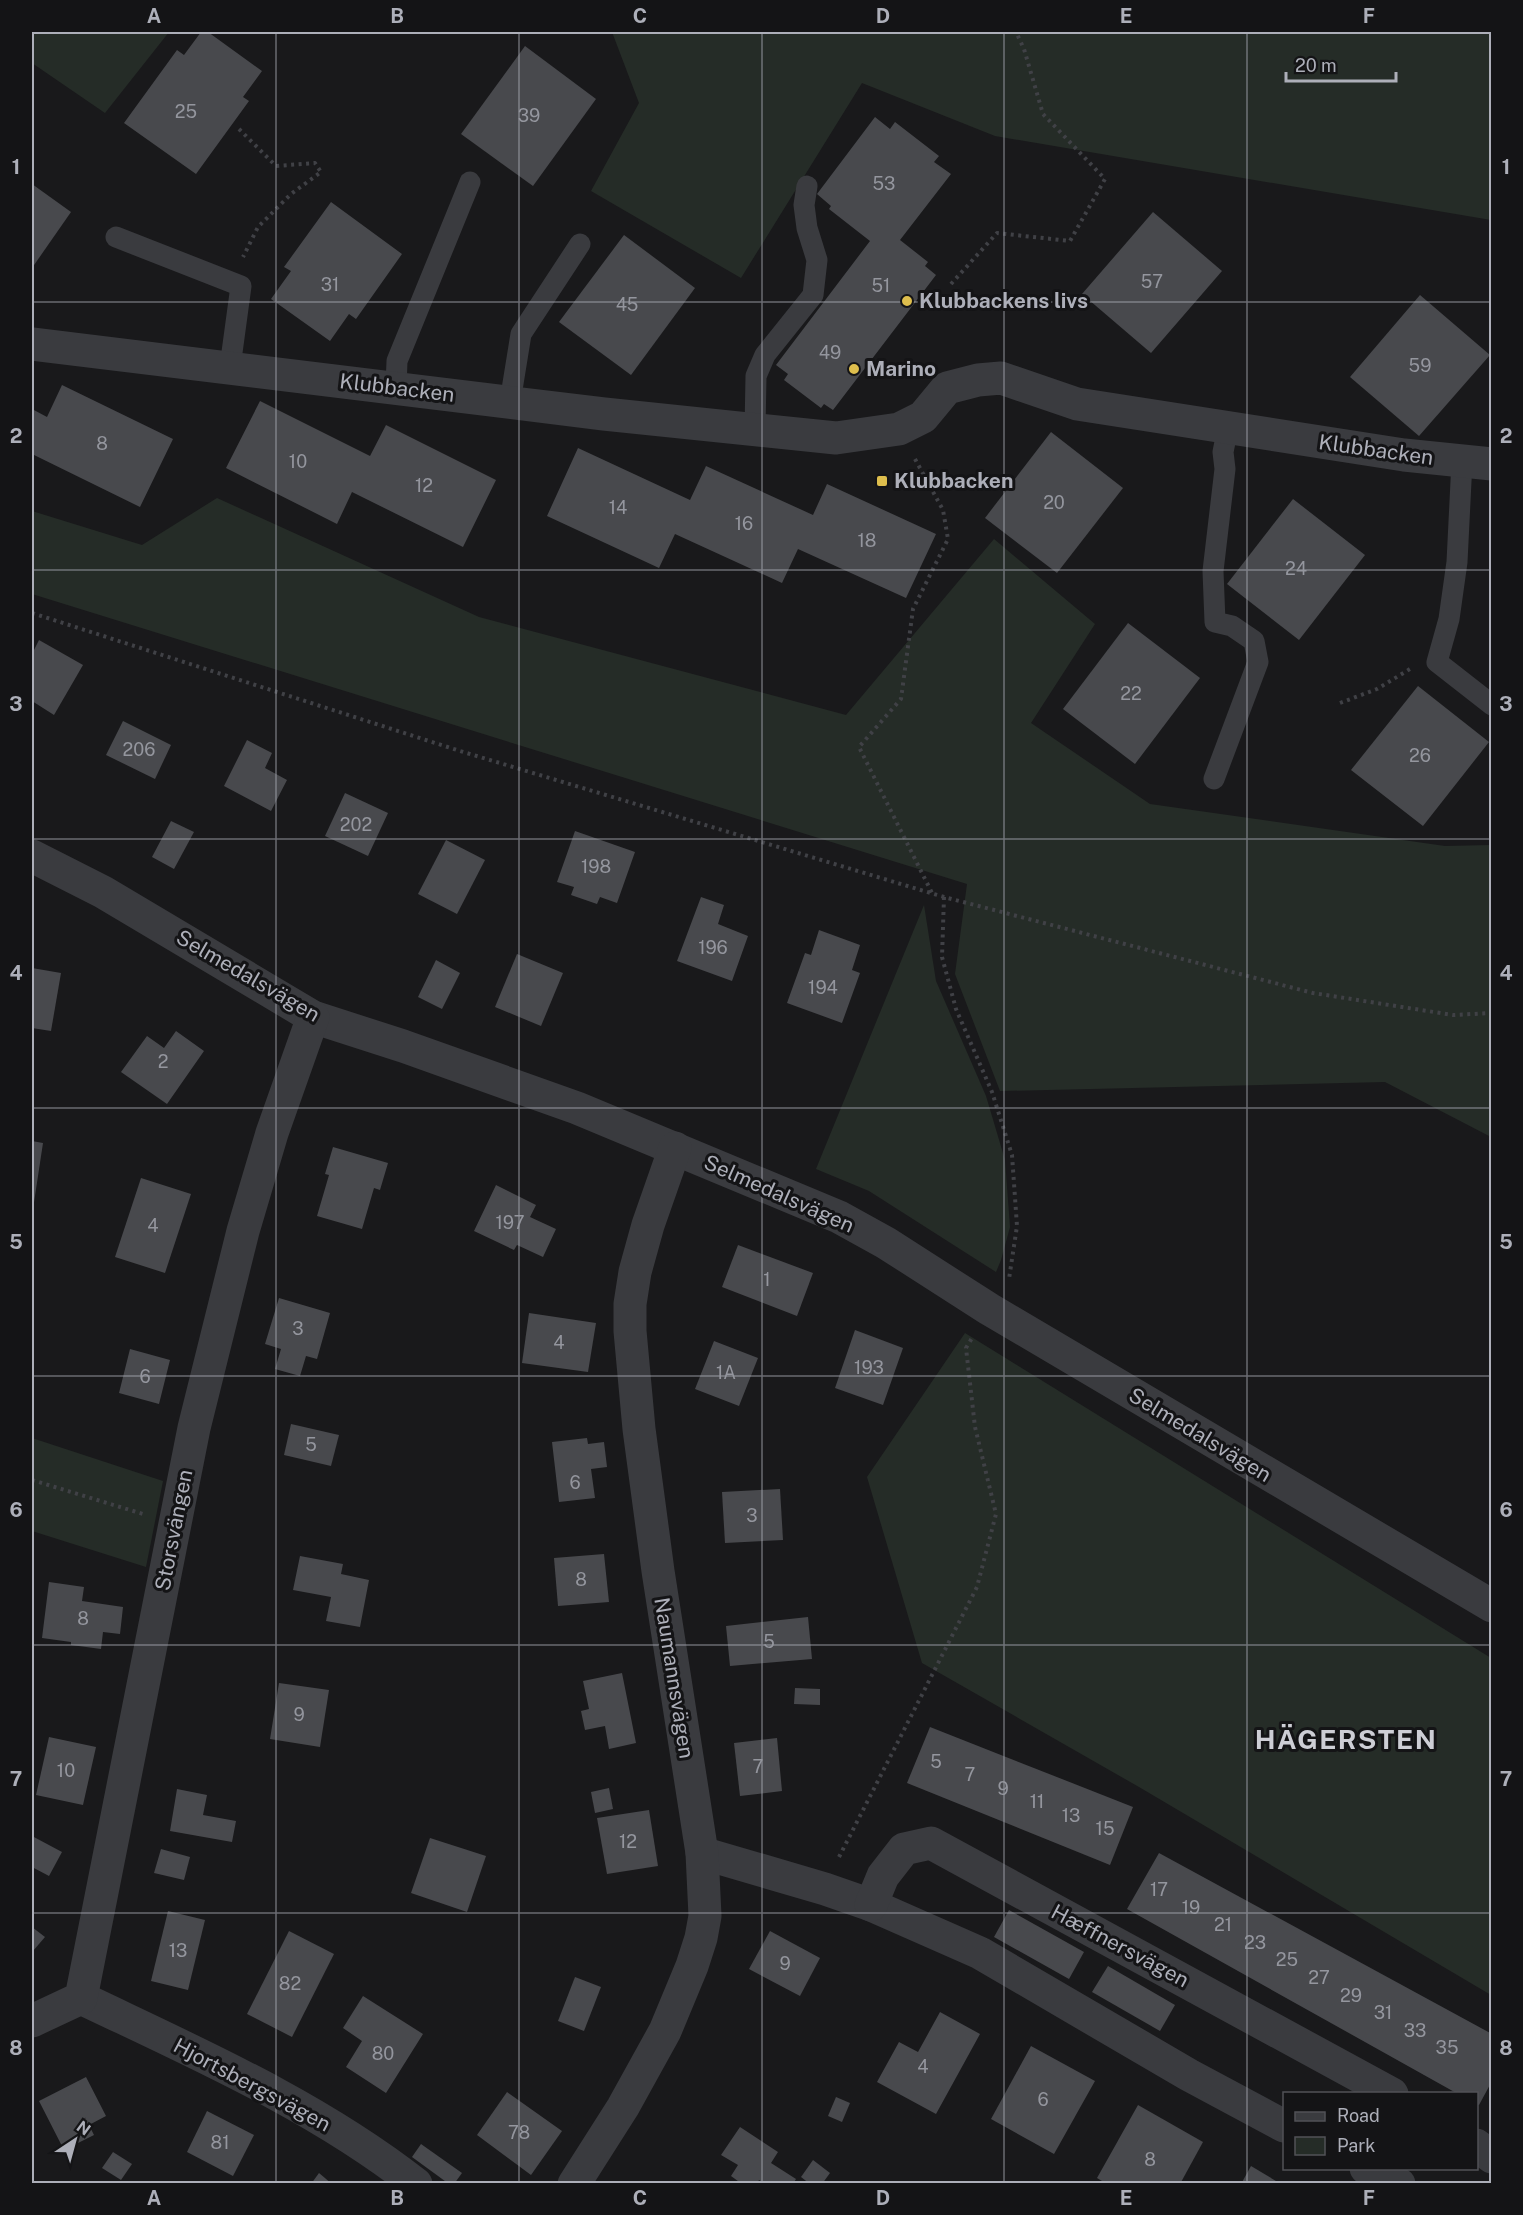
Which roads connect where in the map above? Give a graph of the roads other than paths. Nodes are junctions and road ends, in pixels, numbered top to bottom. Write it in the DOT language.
graph roads {
  1 [pos="470,182"];
  2 [pos="807,186"];
  3 [pos="116,237"];
  4 [pos="580,244"];
  5 [pos="32,344"];
  6 [pos="230,367"];
  7 [pos="396,387"];
  8 [pos="510,402"];
  9 [pos="1228,427"];
  10 [pos="755,430"];
  11 [pos="1477,462"];
  12 [pos="1491,705"];
  13 [pos="1214,779"];
  14 [pos="32,856"];
  15 [pos="313,1017"];
  16 [pos="675,1148"];
  17 [pos="1491,1606"];
  18 [pos="702,1853"];
  19 [pos="871,1905"];
  20 [pos="81,1998"];
  21 [pos="32,2021"];
  22 [pos="1388,2092"];
  23 [pos="1283,2125"];
  24 [pos="1478,2147"];
  25 [pos="1491,2157"];
  26 [pos="1368,2170"];
  27 [pos="416,2184"];
  28 [pos="574,2184"];
  29 [pos="1399,2184"];
  1 -- 7 [label="lane"];
  2 -- 10 [label="lane"];
  3 -- 6 [label="lane"];
  4 -- 8 [label="lane"];
  5 -- 6 [label="street, Klubbacken"];
  6 -- 7 [label="street, Klubbacken"];
  7 -- 8 [label="street, Klubbacken"];
  8 -- 10 [label="street, Klubbacken"];
  9 -- 10 [label="street, Klubbacken"];
  9 -- 11 [label="street, Klubbacken"];
  9 -- 13 [label="lane"];
  11 -- 12 [label="lane"];
  14 -- 15 [label="street, Selmedalsvägen"];
  15 -- 16 [label="street, Selmedalsvägen"];
  15 -- 20 [label="street, Storsvängen"];
  16 -- 17 [label="street, Selmedalsvägen"];
  16 -- 18 [label="street, Naumannsvägen"];
  18 -- 19 [label="street"];
  18 -- 28 [label="street, Naumannsvägen"];
  19 -- 22 [label="street, Hæffnersvägen"];
  19 -- 23 [label="street"];
  20 -- 21 [label="street"];
  20 -- 27 [label="street, Hjortsbergsvägen"];
  24 -- 25 [label="street"];
  26 -- 29 [label="street"];
}
